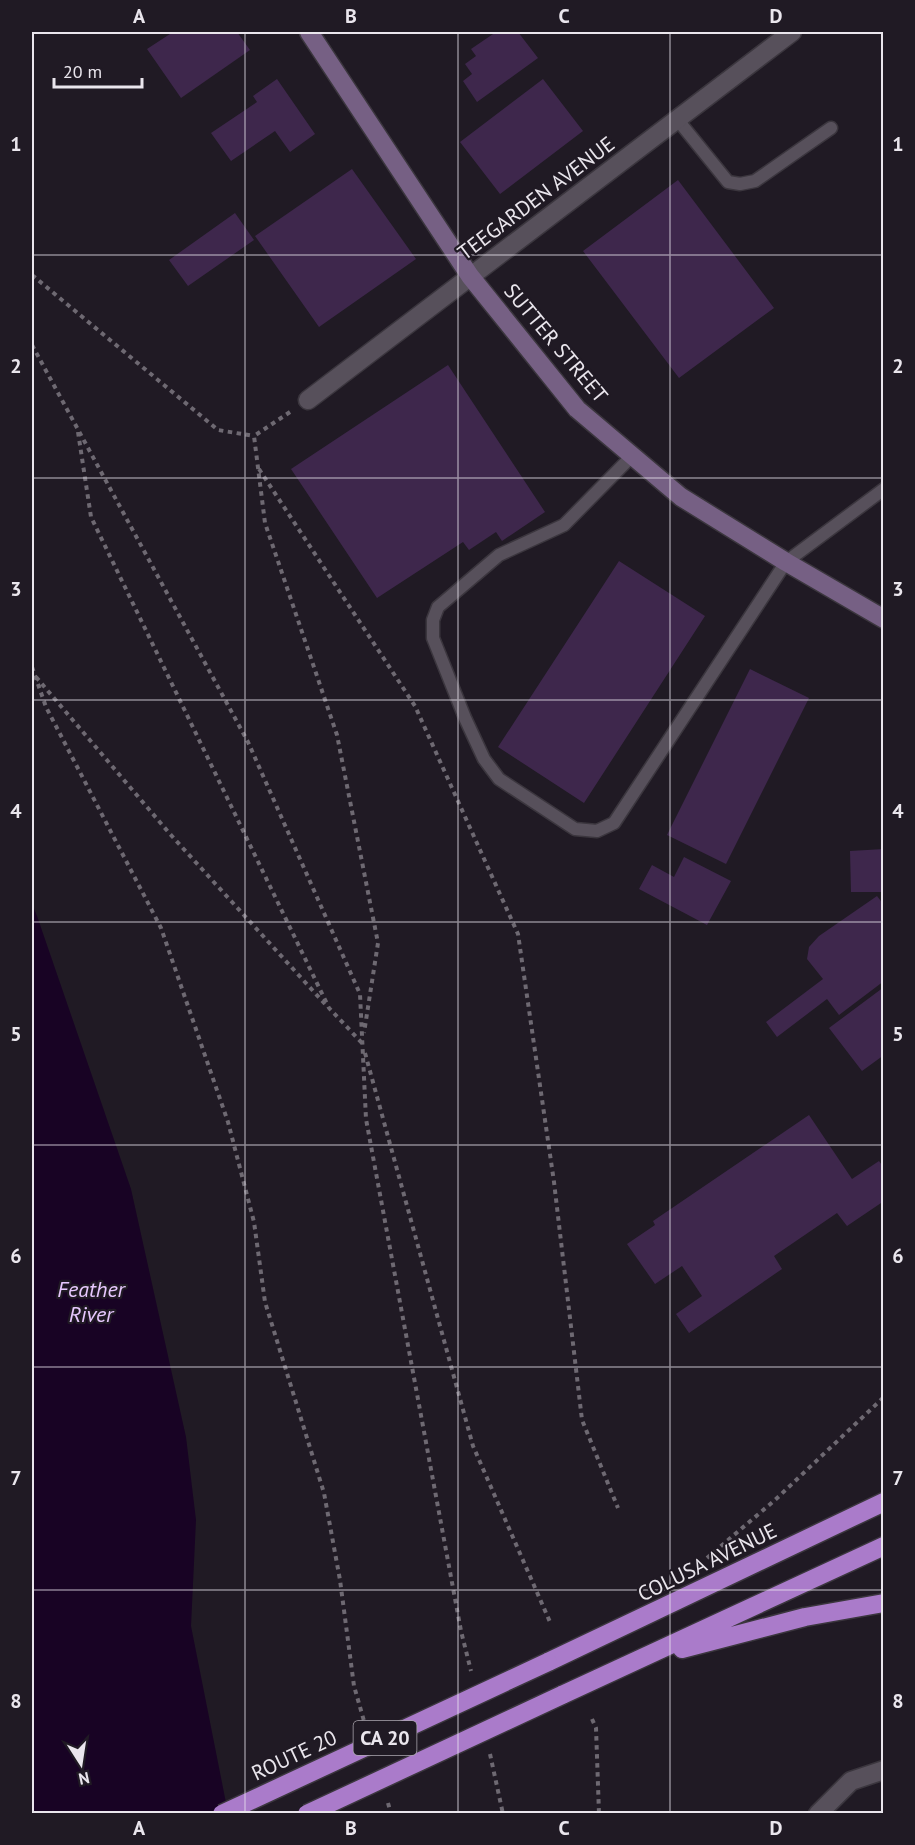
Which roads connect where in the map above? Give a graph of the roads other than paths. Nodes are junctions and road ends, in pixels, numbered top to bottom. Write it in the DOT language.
graph roads {
  1 [pos="309,32"];
  2 [pos="792,32"];
  3 [pos="677,119"];
  4 [pos="831,128"];
  5 [pos="470,276"];
  6 [pos="308,400"];
  7 [pos="633,455"];
  8 [pos="884,489"];
  9 [pos="786,562"];
  10 [pos="884,619"];
  11 [pos="884,1502"];
  12 [pos="884,1546"];
  13 [pos="884,1603"];
  14 [pos="548,1662"];
  15 [pos="617,1669"];
  16 [pos="884,1770"];
  17 [pos="222,1814"];
  18 [pos="307,1814"];
  19 [pos="818,1814"];
  1 -- 5 [label="main road, SUTTER STREET"];
  2 -- 3 [label="street, TEEGARDEN AVENUE"];
  3 -- 4 [label="lane"];
  3 -- 5 [label="street, TEEGARDEN AVENUE"];
  5 -- 6 [label="street, TEEGARDEN AVENUE"];
  5 -- 7 [label="main road, SUTTER STREET"];
  7 -- 9 [label="main road, SUTTER STREET"];
  7 -- 9 [label="lane"];
  8 -- 9 [label="lane"];
  9 -- 10 [label="main road, SUTTER STREET"];
  11 -- 14 [label="highway, COLUSA AVENUE / CA 20"];
  12 -- 15 [label="highway, CA 20"];
  13 -- 15 [label="highway"];
  14 -- 17 [label="highway, ROUTE 20 / CA 20, bridge"];
  15 -- 18 [label="highway, CA 20, bridge"];
  16 -- 19 [label="street"];
}
